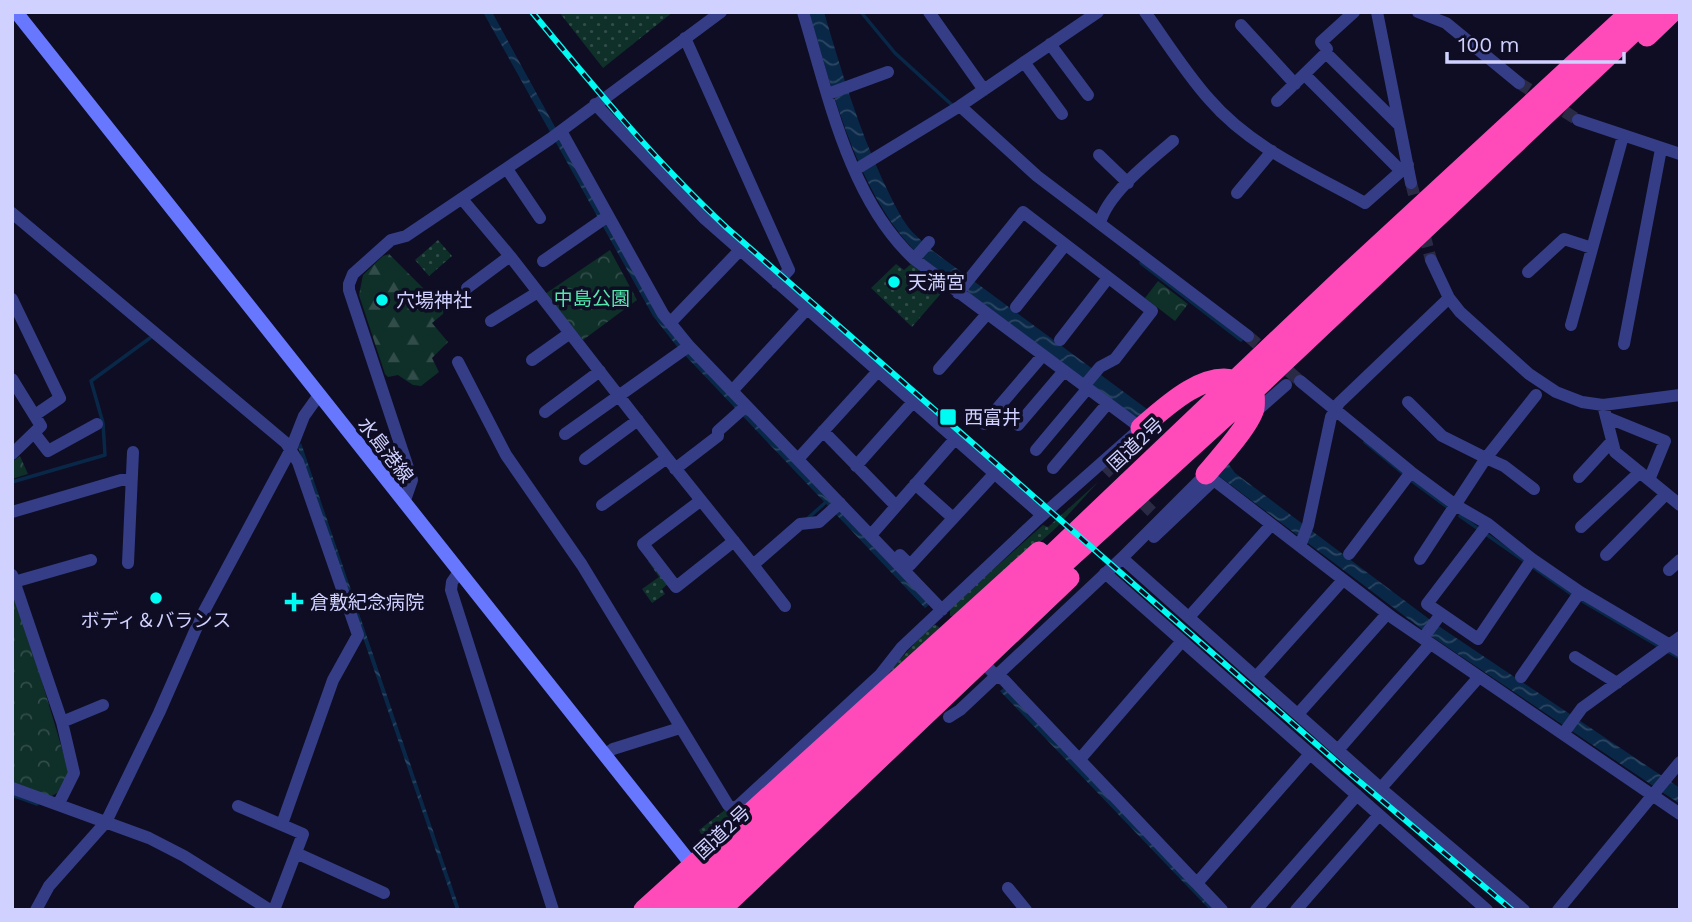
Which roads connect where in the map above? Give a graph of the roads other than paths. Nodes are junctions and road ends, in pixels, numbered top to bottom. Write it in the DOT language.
graph roads {
  1 [pos="16,12"];
  2 [pos="721,12"];
  3 [pos="803,12"];
  4 [pos="929,12"];
  5 [pos="1098,12"];
  6 [pos="1145,12"];
  7 [pos="1354,12"];
  8 [pos="1377,12"];
  9 [pos="1418,12"];
  10 [pos="1610,12"];
  11 [pos="1631,12"];
  12 [pos="1654,12"];
  13 [pos="1672,12"];
  14 [pos="1447,17"];
  15 [pos="1241,25"];
  16 [pos="685,38"];
  17 [pos="1610,43"];
  18 [pos="1050,44"];
  19 [pos="1327,48"];
  20 [pos="1024,62"];
  21 [pos="888,72"];
  22 [pos="1300,79"];
  23 [pos="1519,83"];
  24 [pos="985,90"];
  25 [pos="830,94"];
  26 [pos="1088,94"];
  27 [pos="1277,101"];
  28 [pos="595,104"];
  29 [pos="960,106"];
  30 [pos="1062,114"];
  31 [pos="1578,120"];
  32 [pos="1400,126"];
  33 [pos="556,134"];
  34 [pos="1623,136"];
  35 [pos="1173,141"];
  36 [pos="1661,149"];
  37 [pos="1272,151"];
  38 [pos="1680,154"];
  39 [pos="1099,155"];
  40 [pos="1404,168"];
  41 [pos="507,169"];
  42 [pos="858,169"];
  43 [pos="1128,183"];
  44 [pos="1411,183"];
  45 [pos="1237,193"];
  46 [pos="462,199"];
  47 [pos="12,213"];
  48 [pos="540,218"];
  49 [pos="604,219"];
  50 [pos="1100,223"];
  51 [pos="1414,238"];
  52 [pos="928,243"];
  53 [pos="1065,245"];
  54 [pos="1592,248"];
  55 [pos="740,250"];
  56 [pos="510,256"];
  57 [pos="916,257"];
  58 [pos="1431,260"];
  59 [pos="543,261"];
  60 [pos="1528,272"];
  61 [pos="1108,278"];
  62 [pos="1342,279"];
  63 [pos="777,283"];
  64 [pos="467,288"];
  65 [pos="960,291"];
  66 [pos="538,292"];
  67 [pos="1449,298"];
  68 [pos="12,299"];
  69 [pos="1016,307"];
  70 [pos="807,309"];
  71 [pos="987,314"];
  72 [pos="491,321"];
  73 [pos="670,323"];
  74 [pos="1571,325"];
  75 [pos="570,332"];
  76 [pos="1248,336"];
  77 [pos="1060,340"];
  78 [pos="1624,344"];
  79 [pos="685,350"];
  80 [pos="1043,355"];
  81 [pos="532,360"];
  82 [pos="457,362"];
  83 [pos="939,369"];
  84 [pos="600,371"];
  85 [pos="878,371"];
  86 [pos="1065,371"];
  87 [pos="12,379"];
  88 [pos="1300,381"];
  89 [pos="1086,385"];
  90 [pos="1286,385"];
  91 [pos="1245,386"];
  92 [pos="732,391"];
  93 [pos="319,395"];
  94 [pos="1680,395"];
  95 [pos="619,396"];
  96 [pos="1536,396"];
  97 [pos="913,402"];
  98 [pos="1408,402"];
  99 [pos="1108,403"];
  100 [pos="743,409"];
  101 [pos="1605,411"];
  102 [pos="545,412"];
  103 [pos="1333,413"];
  104 [pos="35,415"];
  105 [pos="1250,417"];
  106 [pos="638,420"];
  107 [pos="97,424"];
  108 [pos="985,424"];
  109 [pos="1018,425"];
  110 [pos="1216,425"];
  111 [pos="1141,428"];
  112 [pos="823,431"];
  113 [pos="34,434"];
  114 [pos="565,434"];
  115 [pos="955,439"];
  116 [pos="1612,441"];
  117 [pos="291,449"];
  118 [pos="1036,450"];
  119 [pos="133,452"];
  120 [pos="12,454"];
  121 [pos="585,458"];
  122 [pos="667,458"];
  123 [pos="1486,458"];
  124 [pos="798,459"];
  125 [pos="856,466"];
  126 [pos="1053,468"];
  127 [pos="675,469"];
  128 [pos="994,474"];
  129 [pos="1408,476"];
  130 [pos="1644,476"];
  131 [pos="1132,477"];
  132 [pos="1210,477"];
  133 [pos="1579,477"];
  134 [pos="131,480"];
  135 [pos="915,484"];
  136 [pos="1534,489"];
  137 [pos="1666,494"];
  138 [pos="700,501"];
  139 [pos="404,503"];
  140 [pos="602,505"];
  141 [pos="1680,505"];
  142 [pos="896,506"];
  143 [pos="1457,506"];
  144 [pos="835,507"];
  145 [pos="12,512"];
  146 [pos="1042,515"];
  147 [pos="953,519"];
  148 [pos="1272,525"];
  149 [pos="1581,527"];
  150 [pos="1484,530"];
  151 [pos="873,532"];
  152 [pos="1154,537"];
  153 [pos="734,541"];
  154 [pos="1301,544"];
  155 [pos="1349,554"];
  156 [pos="1605,555"];
  157 [pos="1122,558"];
  158 [pos="1420,559"];
  159 [pos="1680,559"];
  160 [pos="91,560"];
  161 [pos="128,563"];
  162 [pos="1530,564"];
  163 [pos="752,565"];
  164 [pos="1669,570"];
  165 [pos="459,572"];
  166 [pos="1105,573"];
  167 [pos="13,578"];
  168 [pos="1038,578"];
  169 [pos="1343,580"];
  170 [pos="1577,596"];
  171 [pos="785,606"];
  172 [pos="940,611"];
  173 [pos="1387,614"];
  174 [pos="1189,617"];
  175 [pos="1438,618"];
  176 [pos="954,630"];
  177 [pos="1680,636"];
  178 [pos="1426,639"];
  179 [pos="1182,641"];
  180 [pos="1672,648"];
  181 [pos="1575,657"];
  182 [pos="981,660"];
  183 [pos="996,676"];
  184 [pos="1256,677"];
  185 [pos="1479,677"];
  186 [pos="1521,677"];
  187 [pos="1617,682"];
  188 [pos="103,705"];
  189 [pos="1298,714"];
  190 [pos="949,717"];
  191 [pos="62,722"];
  192 [pos="1568,727"];
  193 [pos="680,728"];
  194 [pos="1338,750"];
  195 [pos="1310,754"];
  196 [pos="604,755"];
  197 [pos="1080,759"];
  198 [pos="1680,762"];
  199 [pos="12,788"];
  200 [pos="1381,788"];
  201 [pos="1655,794"];
  202 [pos="1357,795"];
  203 [pos="58,804"];
  204 [pos="238,806"];
  205 [pos="1680,814"];
  206 [pos="1379,815"];
  207 [pos="106,822"];
  208 [pos="282,824"];
  209 [pos="296,853"];
  210 [pos="692,865"];
  211 [pos="1197,883"];
  212 [pos="1009,888"];
  213 [pos="384,893"];
  214 [pos="724,908"];
  215 [pos="36,910"];
  216 [pos="272,910"];
  217 [pos="553,910"];
  218 [pos="644,910"];
  219 [pos="672,910"];
  220 [pos="696,910"];
  221 [pos="1026,910"];
  222 [pos="1222,910"];
  223 [pos="1256,910"];
  224 [pos="1296,910"];
  225 [pos="1487,910"];
  226 [pos="1524,910"];
  227 [pos="1558,910"];
  1 -- 93 [label="main road, 水島港線"];
  2 -- 16 [label="street"];
  3 -- 25 [label="street"];
  4 -- 24 [label="street"];
  5 -- 18 [label="street"];
  6 -- 37 [label="street"];
  7 -- 19 [label="street"];
  8 -- 32 [label="street"];
  9 -- 14 [label="street"];
  10 -- 62 [label="highway"];
  11 -- 17 [label="highway, 国道2号"];
  12 -- 17 [label="highway, 国道2号"];
  13 -- 51 [label="highway"];
  14 -- 23 [label="street"];
  15 -- 22 [label="street"];
  16 -- 28 [label="street"];
  16 -- 63 [label="street"];
  17 -- 51 [label="highway, 国道2号"];
  17 -- 62 [label="highway, 国道2号"];
  18 -- 20 [label="street"];
  18 -- 26 [label="street"];
  20 -- 24 [label="street"];
  20 -- 30 [label="street"];
  21 -- 25 [label="street"];
  22 -- 27 [label="street"];
  22 -- 32 [label="street"];
  22 -- 40 [label="street"];
  24 -- 29 [label="street"];
  25 -- 42 [label="street"];
  28 -- 33 [label="street"];
  28 -- 55 [label="street"];
  29 -- 42 [label="street"];
  29 -- 50 [label="street"];
  31 -- 34 [label="street"];
  32 -- 40 [label="street"];
  33 -- 41 [label="street"];
  33 -- 49 [label="street"];
  34 -- 36 [label="street"];
  34 -- 54 [label="street"];
  35 -- 43 [label="street"];
  36 -- 38 [label="street"];
  36 -- 78 [label="street"];
  37 -- 40 [label="street"];
  37 -- 45 [label="street"];
  39 -- 43 [label="street"];
  40 -- 44 [label="street"];
  41 -- 46 [label="street"];
  41 -- 48 [label="street"];
  42 -- 57 [label="street"];
  43 -- 50 [label="street"];
  46 -- 56 [label="street"];
  46 -- 139 [label="street"];
  47 -- 117 [label="street"];
  49 -- 59 [label="street"];
  49 -- 73 [label="street"];
  50 -- 76 [label="street"];
  51 -- 91 [label="highway, 国道2号"];
  52 -- 57 [label="street"];
  53 -- 61 [label="street"];
  53 -- 65 [label="street"];
  53 -- 69 [label="street"];
  54 -- 60 [label="street"];
  54 -- 74 [label="street"];
  55 -- 63 [label="street"];
  55 -- 73 [label="street"];
  56 -- 64 [label="street"];
  56 -- 66 [label="street"];
  57 -- 65 [label="street"];
  58 -- 67 [label="street"];
  61 -- 77 [label="street"];
  61 -- 89 [label="street"];
  62 -- 91 [label="highway, 国道2号"];
  63 -- 70 [label="street"];
  65 -- 71 [label="street"];
  66 -- 72 [label="street"];
  66 -- 75 [label="street"];
  67 -- 101 [label="street"];
  67 -- 103 [label="street"];
  68 -- 104 [label="street"];
  70 -- 85 [label="street"];
  70 -- 92 [label="street"];
  71 -- 80 [label="street"];
  71 -- 83 [label="street"];
  73 -- 79 [label="street"];
  75 -- 81 [label="street"];
  75 -- 84 [label="street"];
  79 -- 92 [label="street"];
  79 -- 95 [label="street"];
  80 -- 86 [label="street"];
  80 -- 108 [label="street"];
  82 -- 193 [label="street"];
  84 -- 95 [label="street"];
  84 -- 102 [label="street"];
  85 -- 97 [label="street"];
  85 -- 112 [label="street"];
  86 -- 89 [label="street"];
  86 -- 109 [label="street"];
  87 -- 104 [label="street"];
  88 -- 103 [label="street"];
  89 -- 99 [label="street"];
  89 -- 118 [label="street"];
  90 -- 105 [label="street"];
  91 -- 105 [label="highway"];
  91 -- 110 [label="highway, 国道2号"];
  91 -- 111 [label="highway"];
  91 -- 131 [label="highway, 国道2号"];
  92 -- 100 [label="street"];
  93 -- 117 [label="street"];
  93 -- 139 [label="main road, 水島港線"];
  94 -- 101 [label="street"];
  95 -- 106 [label="street"];
  95 -- 114 [label="street"];
  96 -- 123 [label="street"];
  97 -- 115 [label="street"];
  97 -- 125 [label="street"];
  98 -- 123 [label="street"];
  99 -- 111 [label="street"];
  99 -- 126 [label="street"];
  100 -- 124 [label="street"];
  100 -- 127 [label="street"];
  101 -- 116 [label="street"];
  101 -- 130 [label="street"];
  103 -- 129 [label="street"];
  103 -- 154 [label="street"];
  104 -- 113 [label="street"];
  105 -- 132 [label="highway"];
  106 -- 121 [label="street"];
  106 -- 122 [label="street"];
  107 -- 113 [label="street"];
  110 -- 168 [label="highway, 国道2号"];
  110 -- 182 [label="highway"];
  111 -- 146 [label="street"];
  112 -- 124 [label="street"];
  112 -- 125 [label="street"];
  113 -- 120 [label="street"];
  115 -- 128 [label="street"];
  115 -- 135 [label="street"];
  116 -- 130 [label="street"];
  116 -- 133 [label="street"];
  117 -- 207 [label="street"];
  117 -- 208 [label="street"];
  119 -- 134 [label="street"];
  122 -- 127 [label="street"];
  122 -- 140 [label="street"];
  123 -- 136 [label="street"];
  123 -- 143 [label="street"];
  124 -- 144 [label="street"];
  125 -- 142 [label="street"];
  127 -- 138 [label="street"];
  128 -- 146 [label="street"];
  128 -- 147 [label="street"];
  129 -- 143 [label="street"];
  129 -- 155 [label="street"];
  130 -- 137 [label="street"];
  130 -- 149 [label="street"];
  131 -- 168 [label="highway, 国道2号"];
  131 -- 176 [label="highway"];
  132 -- 148 [label="street"];
  132 -- 152 [label="street"];
  132 -- 157 [label="street"];
  134 -- 145 [label="street"];
  134 -- 161 [label="street"];
  135 -- 142 [label="street"];
  135 -- 147 [label="street"];
  137 -- 141 [label="street"];
  137 -- 156 [label="street"];
  138 -- 153 [label="street"];
  138 -- 153 [label="street"];
  139 -- 165 [label="main road, 水島港線"];
  142 -- 151 [label="street"];
  143 -- 150 [label="street"];
  143 -- 158 [label="street"];
  144 -- 151 [label="street"];
  144 -- 163 [label="street"];
  146 -- 172 [label="street"];
  147 -- 151 [label="street"];
  148 -- 154 [label="street"];
  148 -- 174 [label="street"];
  150 -- 162 [label="street"];
  150 -- 175 [label="street"];
  151 -- 172 [label="street"];
  153 -- 163 [label="street"];
  154 -- 169 [label="street"];
  157 -- 166 [label="street"];
  157 -- 174 [label="street"];
  159 -- 164 [label="street"];
  160 -- 167 [label="street"];
  162 -- 170 [label="street"];
  162 -- 175 [label="street"];
  163 -- 171 [label="street"];
  165 -- 196 [label="main road, 水島港線"];
  165 -- 217 [label="street"];
  166 -- 179 [label="street"];
  166 -- 183 [label="street"];
  167 -- 191 [label="street"];
  168 -- 219 [label="highway, 国道2号, bridge"];
  168 -- 220 [label="highway, 国道2号, bridge"];
  169 -- 173 [label="street"];
  169 -- 184 [label="street"];
  170 -- 180 [label="street"];
  170 -- 186 [label="street"];
  172 -- 176 [label="street"];
  172 -- 193 [label="street"];
  173 -- 178 [label="street"];
  173 -- 189 [label="street"];
  174 -- 184 [label="street"];
  175 -- 178 [label="street"];
  176 -- 210 [label="highway"];
  177 -- 180 [label="street"];
  178 -- 185 [label="street"];
  178 -- 194 [label="street"];
  179 -- 195 [label="street"];
  179 -- 197 [label="street"];
  180 -- 187 [label="street"];
  181 -- 187 [label="street"];
  182 -- 183 [label="street"];
  182 -- 214 [label="highway"];
  183 -- 190 [label="street"];
  183 -- 197 [label="street"];
  184 -- 189 [label="street"];
  185 -- 192 [label="street"];
  185 -- 200 [label="street"];
  187 -- 192 [label="street"];
  188 -- 191 [label="street"];
  189 -- 194 [label="street"];
  191 -- 203 [label="street"];
  192 -- 201 [label="street"];
  193 -- 196 [label="street"];
  194 -- 200 [label="street"];
  195 -- 202 [label="street"];
  195 -- 211 [label="street"];
  196 -- 210 [label="main road, 水島港線"];
  197 -- 211 [label="street"];
  198 -- 201 [label="street"];
  199 -- 203 [label="street"];
  200 -- 226 [label="street"];
  201 -- 205 [label="street"];
  201 -- 227 [label="street"];
  202 -- 206 [label="street"];
  202 -- 223 [label="street"];
  203 -- 207 [label="street"];
  204 -- 208 [label="street"];
  206 -- 224 [label="street"];
  206 -- 225 [label="street"];
  207 -- 215 [label="street"];
  207 -- 216 [label="street"];
  208 -- 209 [label="street"];
  209 -- 213 [label="street"];
  209 -- 216 [label="street"];
  210 -- 214 [label="main road, 水島港線"];
  210 -- 218 [label="highway"];
  211 -- 222 [label="street"];
  212 -- 221 [label="street"];
}
